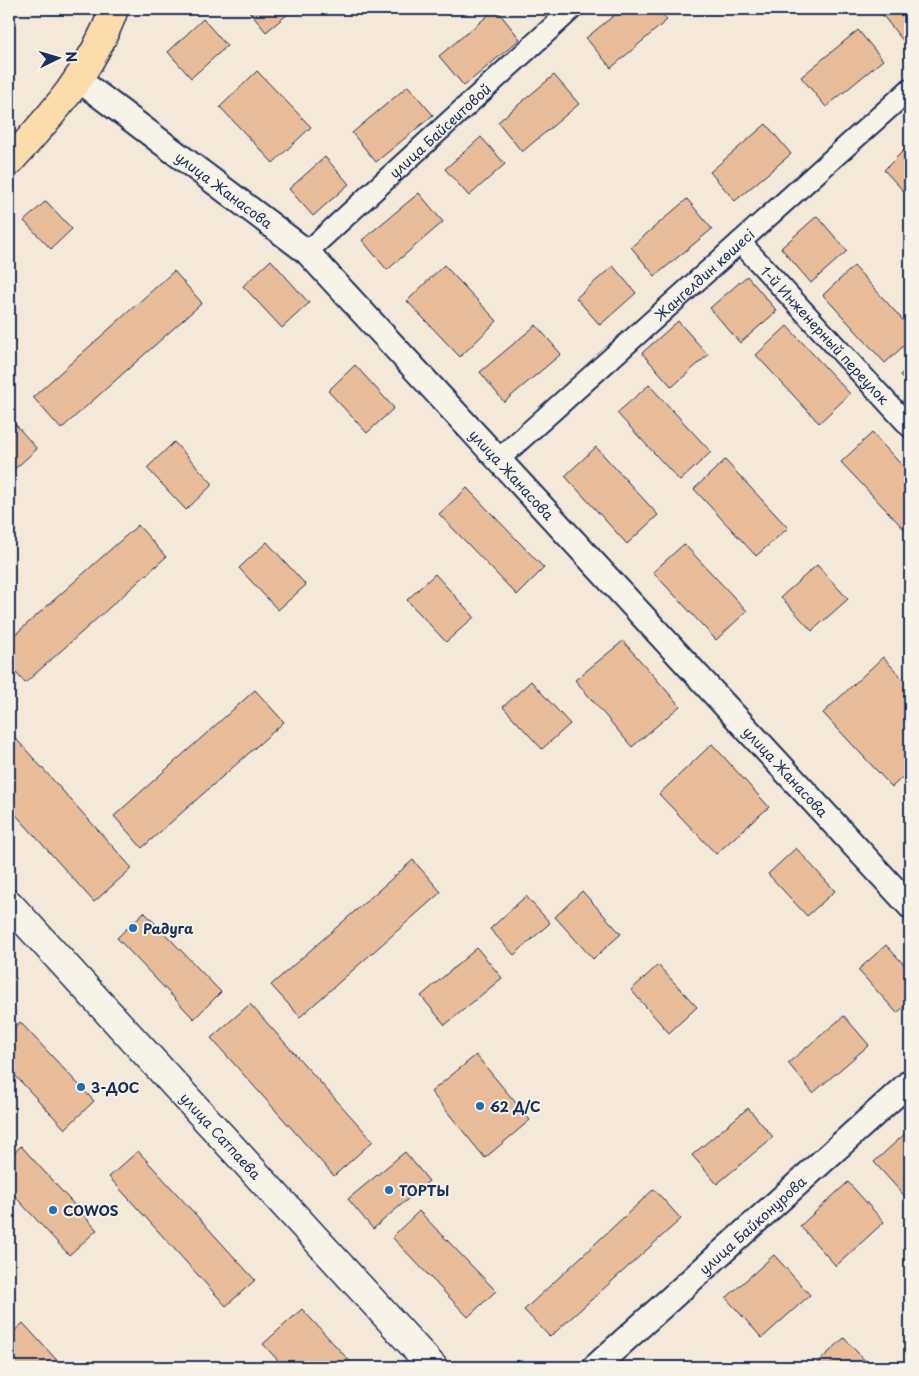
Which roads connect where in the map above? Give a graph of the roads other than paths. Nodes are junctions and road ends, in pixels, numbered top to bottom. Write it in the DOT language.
graph roads {
  1 [pos="114,9"];
  2 [pos="572,9"];
  3 [pos="79,80"];
  4 [pos="908,95"];
  5 [pos="9,162"];
  6 [pos="740,242"];
  7 [pos="307,252"];
  8 [pos="910,427"];
  9 [pos="499,459"];
  10 [pos="9,904"];
  11 [pos="910,906"];
  12 [pos="910,1082"];
  13 [pos="432,1367"];
  14 [pos="595,1367"];
  1 -- 3 [label="main road"];
  2 -- 7 [label="street, улица Байсеитовой"];
  3 -- 5 [label="main road"];
  3 -- 7 [label="street, улица Жанасова"];
  4 -- 6 [label="street, Жангелдин көшесі"];
  6 -- 8 [label="street, 1-й Инженерный переулок"];
  6 -- 9 [label="street, Жангелдин көшесі"];
  7 -- 9 [label="street, улица Жанасова"];
  9 -- 11 [label="street, улица Жанасова"];
  10 -- 13 [label="main road, улица Сатпаева"];
  12 -- 14 [label="street, улица Байконурова"];
}
